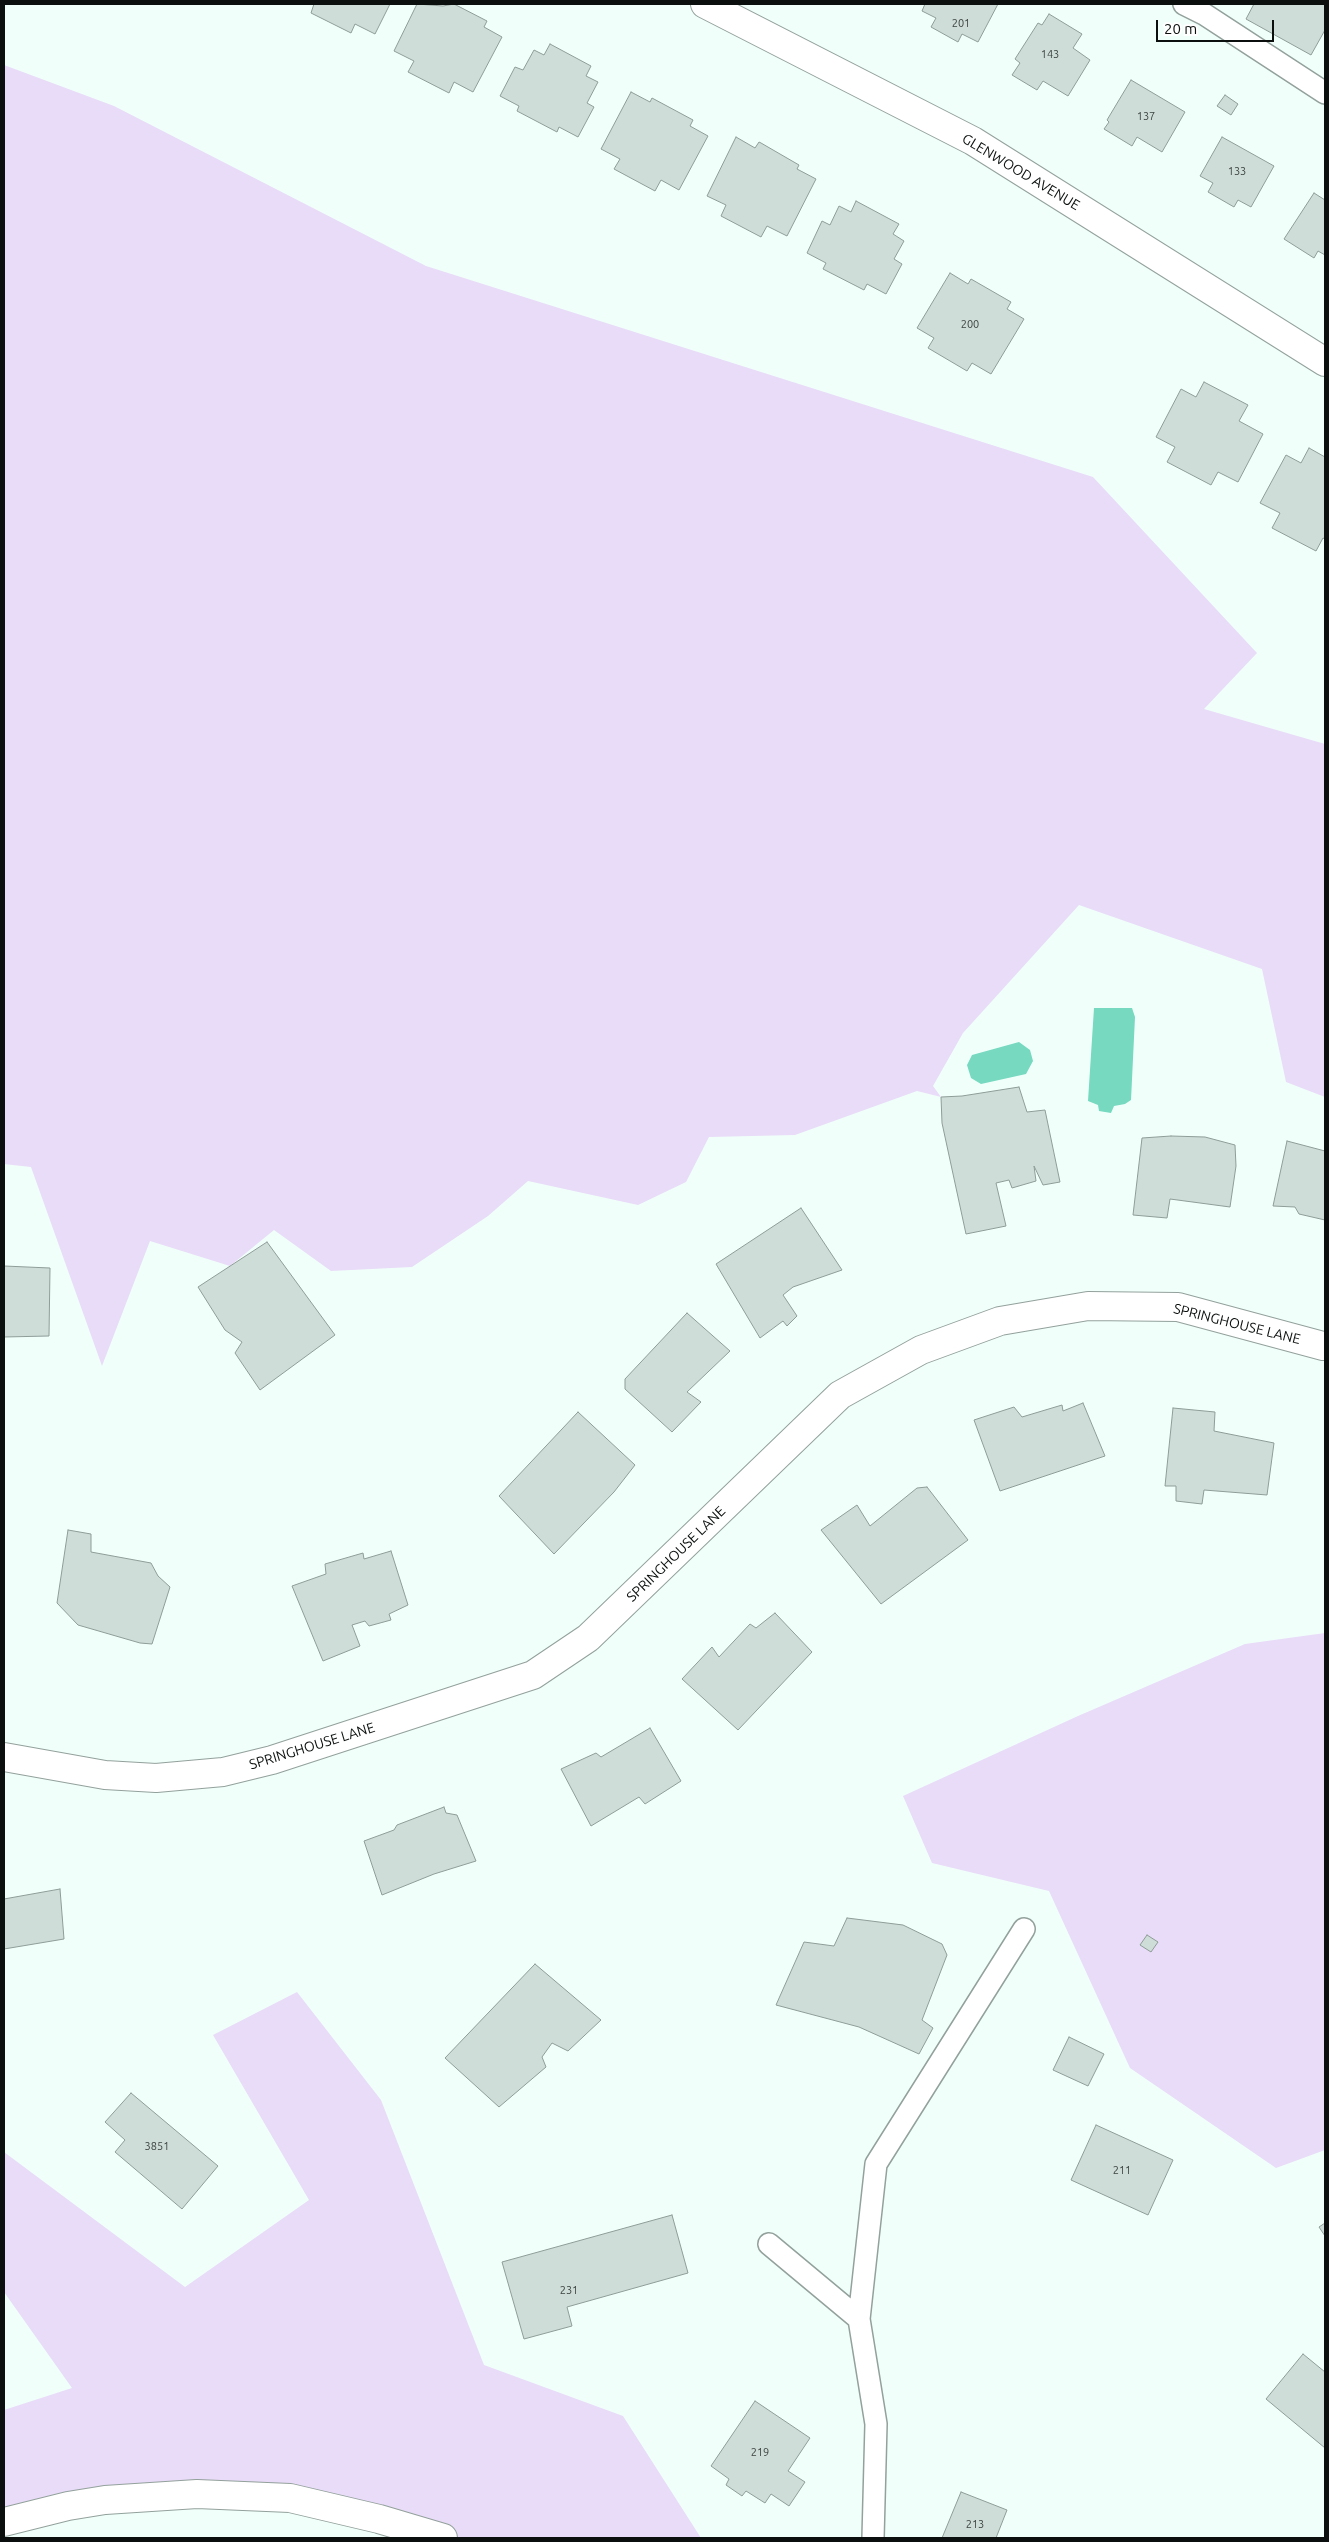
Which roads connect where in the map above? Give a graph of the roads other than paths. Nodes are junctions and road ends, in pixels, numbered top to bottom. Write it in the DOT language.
graph roads {
  1 [pos="705,4"];
  2 [pos="1184,4"];
  3 [pos="1325,93"];
  4 [pos="1325,362"];
  5 [pos="1323,1346"];
  6 [pos="4,1757"];
  7 [pos="1024,1929"];
  8 [pos="769,2244"];
  9 [pos="859,2319"];
  10 [pos="4,2522"];
  11 [pos="443,2538"];
  12 [pos="874,2538"];
  1 -- 4 [label="street, GLENWOOD AVENUE"];
  2 -- 3 [label="lane"];
  5 -- 6 [label="street, SPRINGHOUSE LANE"];
  7 -- 9 [label="lane"];
  8 -- 9 [label="lane"];
  9 -- 12 [label="lane"];
  10 -- 11 [label="street"];
}
